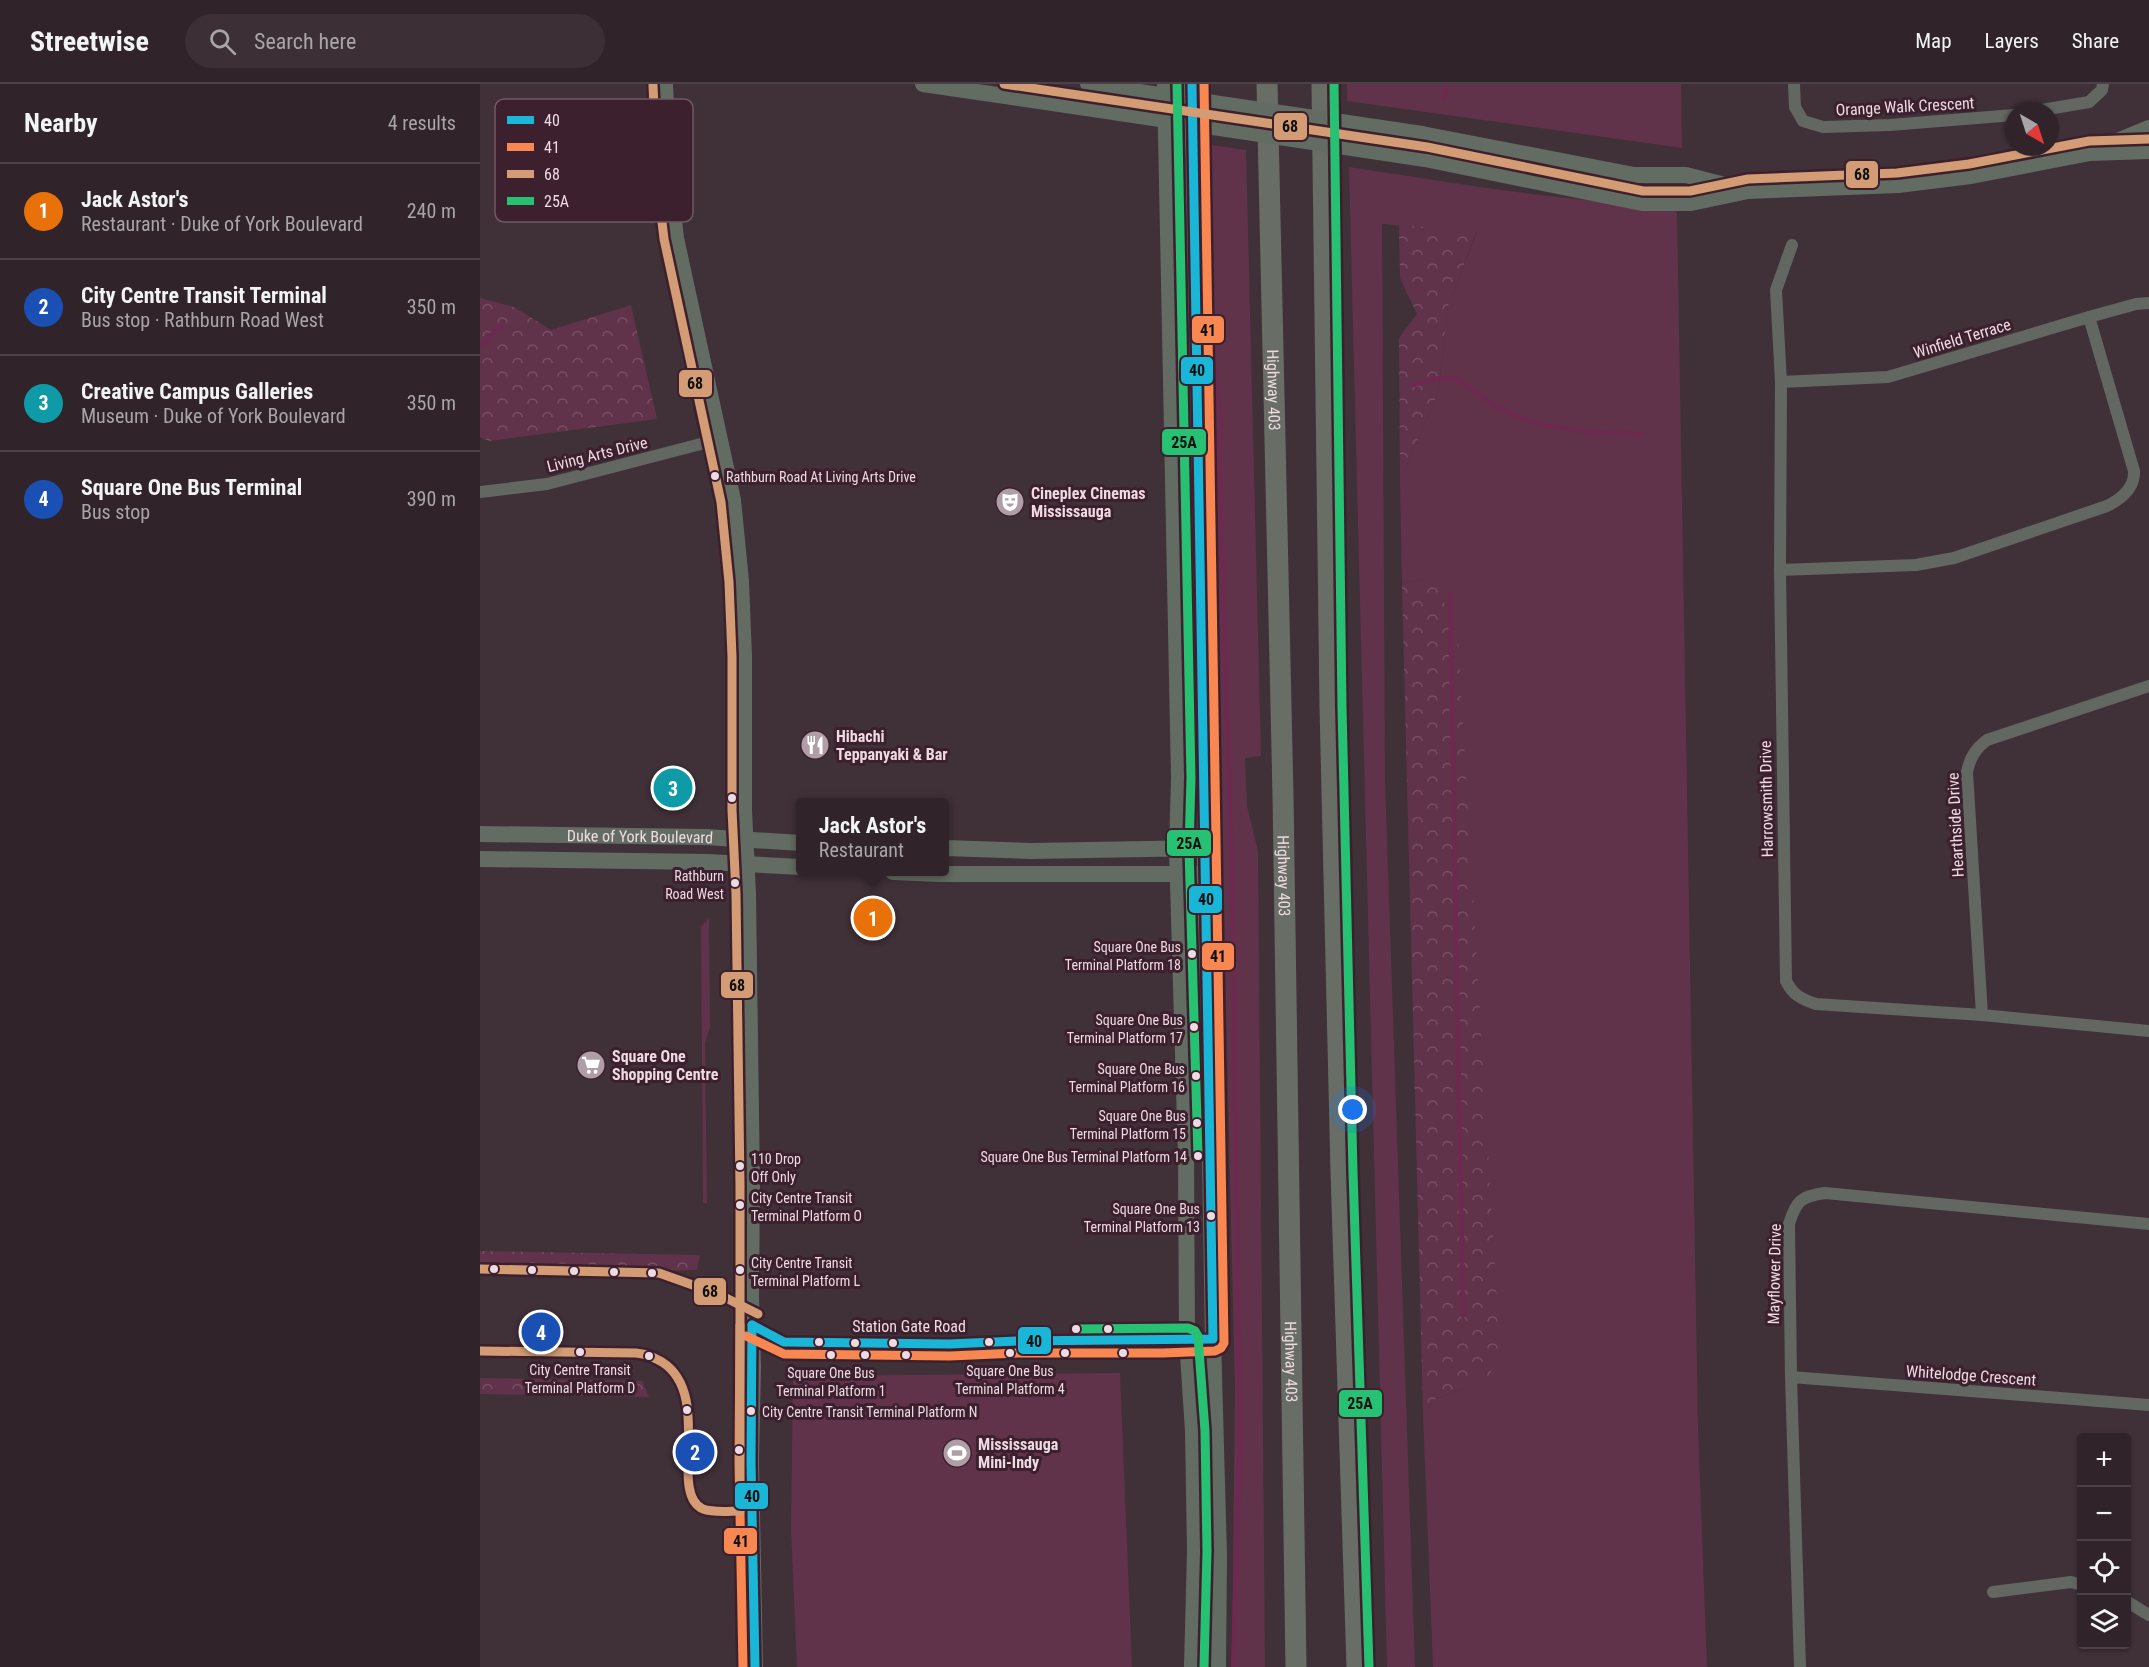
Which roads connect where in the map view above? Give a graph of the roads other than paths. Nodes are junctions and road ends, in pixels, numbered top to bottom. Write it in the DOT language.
graph roads {
  1 [pos="665,84"];
  2 [pos="923,84"];
  3 [pos="1088,84"];
  4 [pos="1165,84"];
  5 [pos="1192,84"];
  6 [pos="1267,84"];
  7 [pos="1322,84"];
  8 [pos="1794,84"];
  9 [pos="2103,84"];
  10 [pos="666,99"];
  11 [pos="2059,107"];
  12 [pos="2005,116"];
  13 [pos="2149,128"];
  14 [pos="2149,151"];
  15 [pos="2090,153"];
  16 [pos="1748,191"];
  17 [pos="674,222"];
  18 [pos="1792,245"];
  19 [pos="2149,303"];
  20 [pos="2089,317"];
  21 [pos="1782,382"];
  22 [pos="720,439"];
  23 [pos="480,492"];
  24 [pos="1780,570"];
  25 [pos="2149,686"];
  26 [pos="480,834"];
  27 [pos="746,839"];
  28 [pos="796,843"];
  29 [pos="949,848"];
  30 [pos="1205,848"];
  31 [pos="1177,849"];
  32 [pos="480,859"];
  33 [pos="747,865"];
  34 [pos="796,867"];
  35 [pos="949,874"];
  36 [pos="1178,874"];
  37 [pos="1205,874"];
  38 [pos="1982,1015"];
  39 [pos="2149,1031"];
  40 [pos="2149,1224"];
  41 [pos="752,1325"];
  42 [pos="1213,1339"];
  43 [pos="1187,1340"];
  44 [pos="1791,1377"];
  45 [pos="2149,1405"];
  46 [pos="2077,1583"];
  47 [pos="1993,1592"];
  48 [pos="2131,1604"];
  49 [pos="2149,1615"];
  50 [pos="1294,1661"];
  51 [pos="755,1667"];
  52 [pos="1192,1667"];
  53 [pos="1218,1667"];
  54 [pos="1357,1667"];
  55 [pos="1800,1667"];
  1 -- 10 [label="street"];
  2 -- 16 [label="street, bridge"];
  3 -- 16 [label="street, bridge"];
  4 -- 31 [label="street"];
  5 -- 30 [label="street"];
  6 -- 50 [label="highway, Highway 403"];
  7 -- 54 [label="highway"];
  8 -- 12 [label="street, Orange Walk Crescent"];
  9 -- 11 [label="street"];
  13 -- 15 [label="street"];
  14 -- 15 [label="street"];
  15 -- 16 [label="street"];
  17 -- 22 [label="street"];
  18 -- 21 [label="street, Harrowsmith Drive"];
  19 -- 20 [label="street, Winfield Terrace"];
  20 -- 21 [label="street, Winfield Terrace"];
  20 -- 24 [label="street"];
  21 -- 24 [label="street, Harrowsmith Drive"];
  22 -- 23 [label="street, Living Arts Drive"];
  22 -- 27 [label="street"];
  24 -- 38 [label="street, Harrowsmith Drive"];
  25 -- 38 [label="street, Hearthside Drive"];
  26 -- 27 [label="street, Duke of York Boulevard"];
  27 -- 28 [label="street, Duke of York Boulevard"];
  27 -- 33 [label="street"];
  29 -- 31 [label="street"];
  30 -- 31 [label="street"];
  30 -- 37 [label="street"];
  31 -- 36 [label="street"];
  32 -- 33 [label="street, Duke of York Boulevard"];
  33 -- 34 [label="street, Duke of York Boulevard"];
  33 -- 41 [label="street"];
  35 -- 36 [label="street"];
  36 -- 37 [label="street"];
  36 -- 43 [label="street"];
  37 -- 42 [label="street"];
  38 -- 39 [label="street, Harrowsmith Drive"];
  40 -- 44 [label="street, Mayflower Drive"];
  41 -- 43 [label="street, Station Gate Road"];
  41 -- 51 [label="street"];
  42 -- 43 [label="street, Station Gate Road"];
  42 -- 53 [label="street"];
  43 -- 52 [label="street"];
  44 -- 45 [label="street, Whitelodge Crescent"];
  44 -- 55 [label="street, Mayflower Drive"];
  46 -- 47 [label="street"];
  48 -- 49 [label="street"];
}
